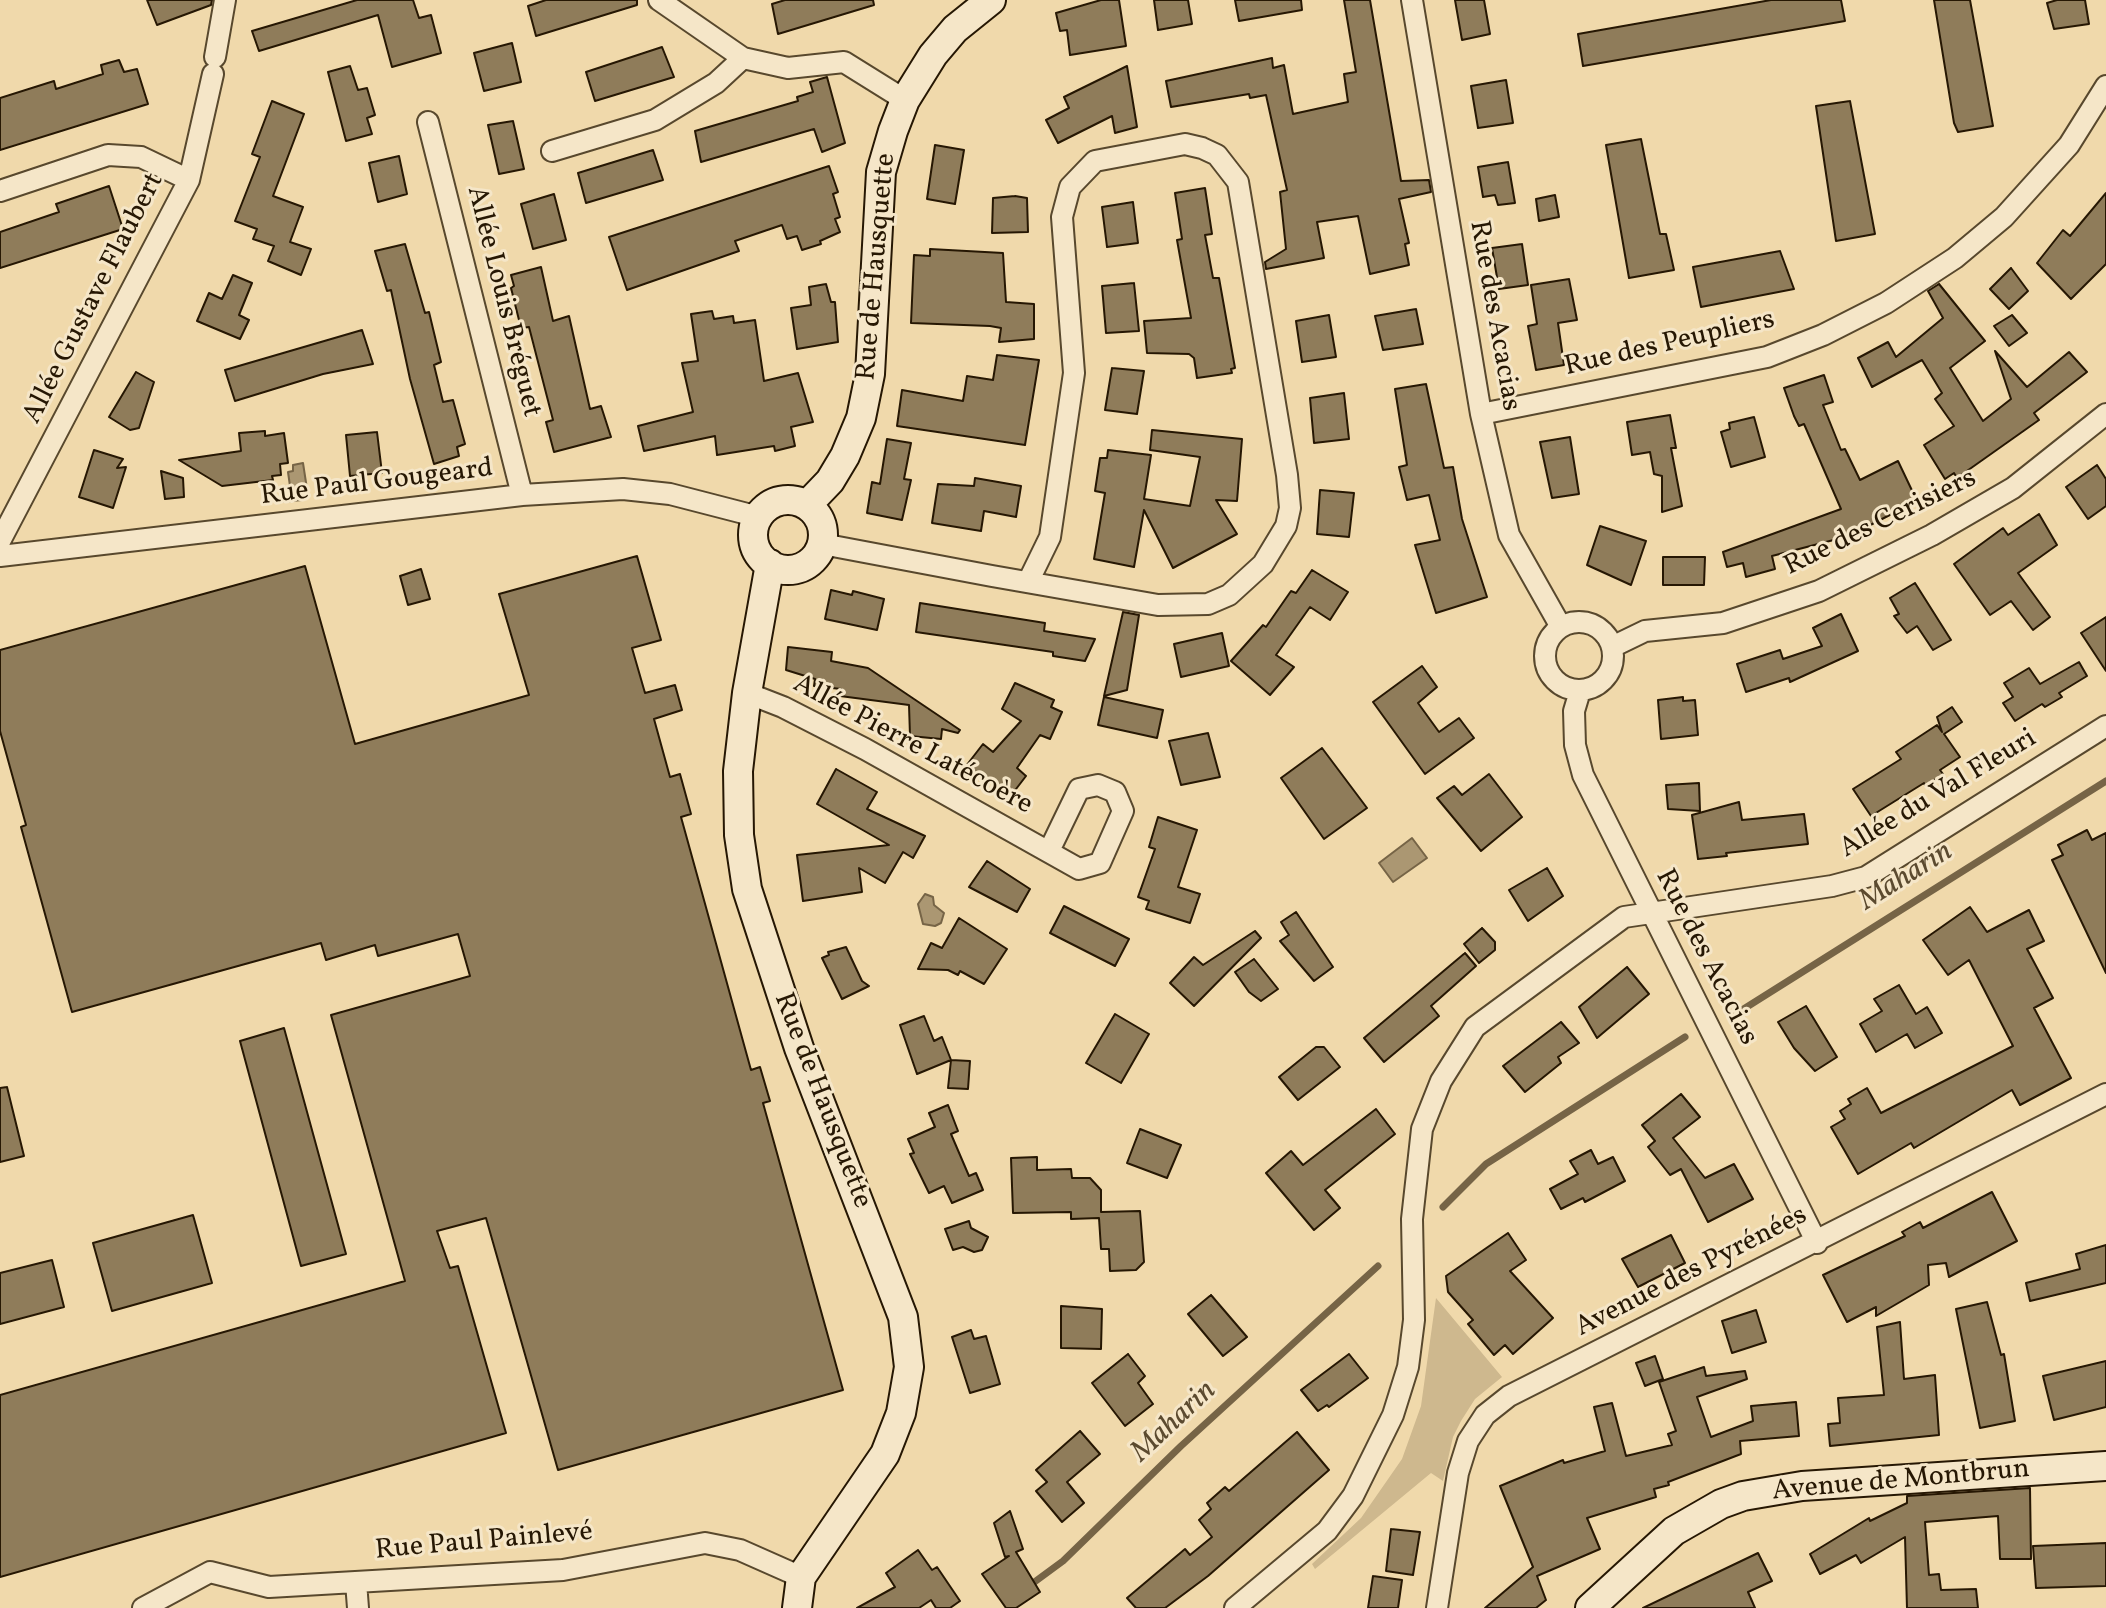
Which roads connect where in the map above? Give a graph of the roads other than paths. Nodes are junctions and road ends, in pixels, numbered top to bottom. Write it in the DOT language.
graph roads {
  1 [pos="225,0"];
  2 [pos="659,0"];
  3 [pos="991,0"];
  4 [pos="1412,0"];
  5 [pos="743,58"];
  6 [pos="2106,86"];
  7 [pos="905,100"];
  8 [pos="428,122"];
  9 [pos="552,151"];
  10 [pos="189,180"];
  11 [pos="0,191"];
  12 [pos="1481,414"];
  13 [pos="2106,414"];
  14 [pos="522,495"];
  15 [pos="807,505"];
  16 [pos="759,517"];
  17 [pos="0,541"];
  18 [pos="822,544"];
  19 [pos="0,556"];
  20 [pos="770,564"];
  21 [pos="1028,582"];
  22 [pos="1561,627"];
  23 [pos="1612,647"];
  24 [pos="1580,691"];
  25 [pos="747,693"];
  26 [pos="2106,726"];
  27 [pos="1049,851"];
  28 [pos="1651,913"];
  29 [pos="2106,1094"];
  30 [pos="1817,1243"];
  31 [pos="2106,1466"];
  32 [pos="801,1577"];
  33 [pos="356,1582"];
  34 [pos="143,1608"];
  35 [pos="358,1608"];
  36 [pos="797,1608"];
  37 [pos="1235,1608"];
  38 [pos="1437,1608"];
  39 [pos="1590,1608"];
  1 -- 10 [label="street, Allée Gustave Flaubert"];
  2 -- 5 [label="street"];
  3 -- 7 [label="street, Rue de Hausquette"];
  4 -- 12 [label="street, Rue des Acacias"];
  5 -- 7 [label="street"];
  5 -- 9 [label="street"];
  6 -- 12 [label="street, Rue des Peupliers"];
  7 -- 15 [label="street, Rue de Hausquette"];
  8 -- 14 [label="street, Allée Louis Bréguet"];
  10 -- 11 [label="street"];
  10 -- 17 [label="street, Allée Gustave Flaubert"];
  12 -- 22 [label="street, Rue des Acacias"];
  13 -- 23 [label="street, Rue des Cerisiers"];
  14 -- 16 [label="street, Rue Paul Gougeard"];
  14 -- 19 [label="street, Rue Paul Gougeard"];
  15 -- 16 [label="street"];
  15 -- 18 [label="street"];
  16 -- 20 [label="street"];
  18 -- 20 [label="street"];
  18 -- 21 [label="street"];
  20 -- 25 [label="street, Rue de Hausquette"];
  21 -- 21 [label="street"];
  22 -- 23 [label="street"];
  22 -- 24 [label="street"];
  23 -- 24 [label="street"];
  24 -- 28 [label="street, Rue des Acacias"];
  25 -- 27 [label="street, Allée Pierre Latécoère"];
  25 -- 32 [label="street, Rue de Hausquette"];
  26 -- 28 [label="street, Allée du Val Fleuri"];
  28 -- 30 [label="street, Rue des Acacias"];
  28 -- 37 [label="street, Allée du Val Fleuri"];
  29 -- 30 [label="street, Avenue des Pyrénées"];
  30 -- 38 [label="street, Avenue des Pyrénées"];
  31 -- 39 [label="street, Avenue de Montbrun"];
  32 -- 33 [label="street, Rue Paul Painlevé"];
  32 -- 36 [label="street, Rue de Hausquette"];
  33 -- 34 [label="street, Rue Paul Painlevé"];
  33 -- 35 [label="street"];
}
